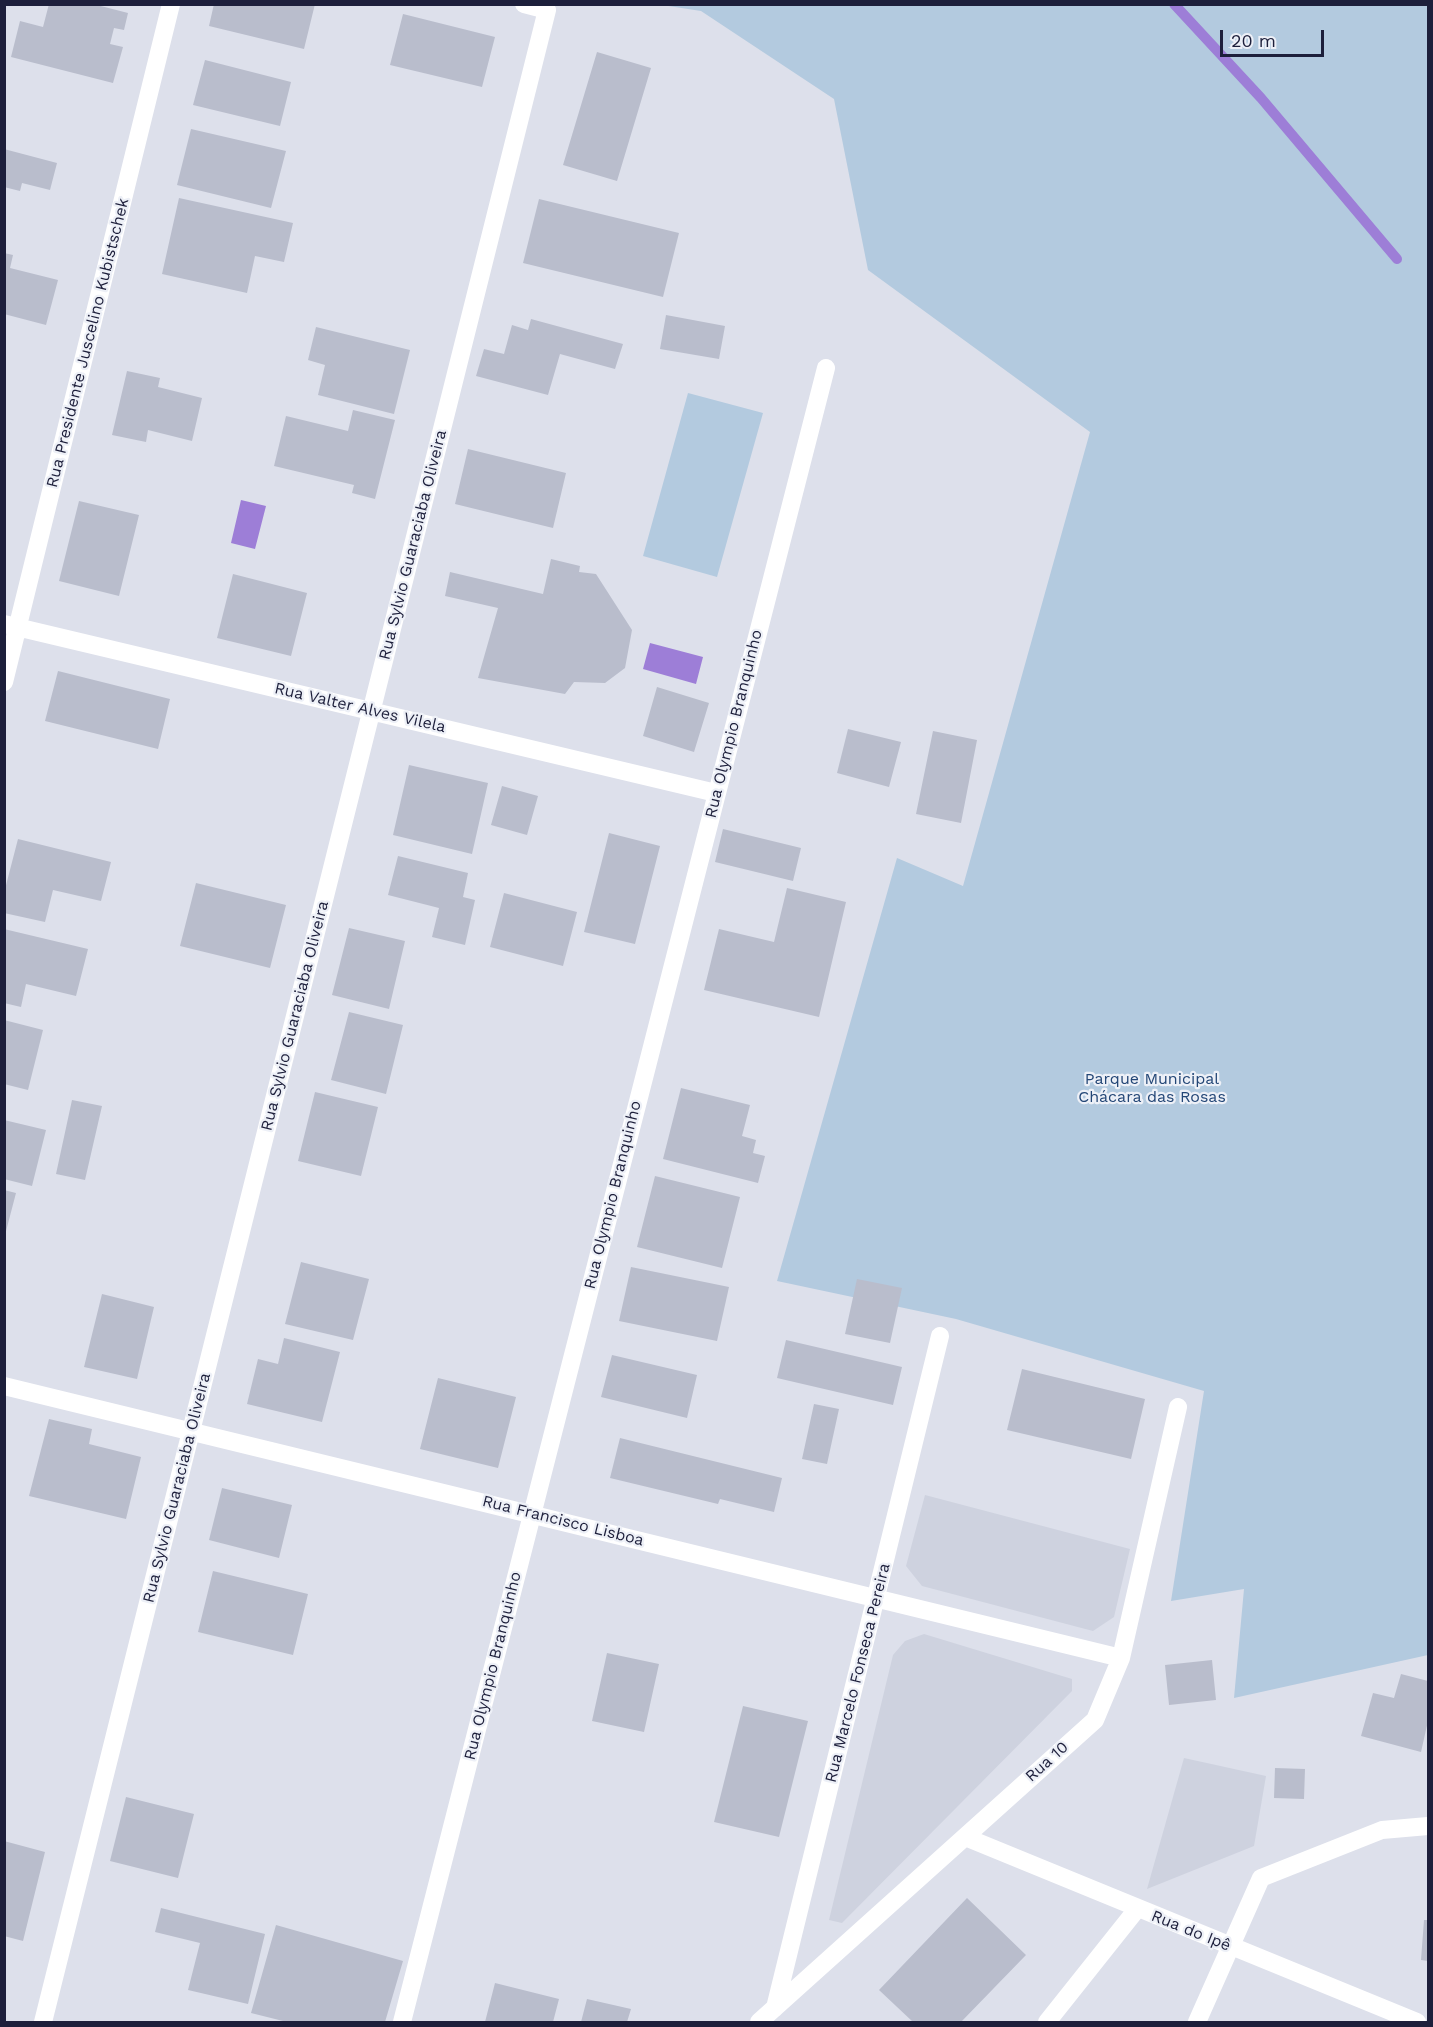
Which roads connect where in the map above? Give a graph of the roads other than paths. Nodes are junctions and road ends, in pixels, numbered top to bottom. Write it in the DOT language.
graph roads {
  1 [pos="171,4"];
  2 [pos="524,4"];
  3 [pos="826,368"];
  4 [pos="11,626"];
  5 [pos="4,682"];
  6 [pos="371,711"];
  7 [pos="716,793"];
  8 [pos="940,1336"];
  9 [pos="4,1386"];
  10 [pos="1178,1407"];
  11 [pos="191,1431"];
  12 [pos="532,1514"];
  13 [pos="876,1598"];
  14 [pos="1121,1658"];
  15 [pos="1428,1826"];
  16 [pos="965,1837"];
  17 [pos="1137,1909"];
  18 [pos="1231,1947"];
  19 [pos="775,2008"];
  20 [pos="43,2022"];
  21 [pos="402,2022"];
  22 [pos="759,2022"];
  23 [pos="1047,2022"];
  24 [pos="1197,2022"];
  25 [pos="1418,2022"];
  1 -- 4 [label="street, Rua Presidente Juscelino Kubistschek"];
  2 -- 6 [label="street, Rua Sylvio Guaraciaba Oliveira"];
  3 -- 7 [label="street, Rua Olympio Branquinho"];
  4 -- 5 [label="street, Rua Presidente Juscelino Kubistschek"];
  4 -- 6 [label="street, Rua Valter Alves Vilela"];
  6 -- 7 [label="street, Rua Valter Alves Vilela"];
  6 -- 11 [label="street, Rua Sylvio Guaraciaba Oliveira"];
  7 -- 12 [label="street, Rua Olympio Branquinho"];
  8 -- 13 [label="street, Rua Marcelo Fonseca Pereira"];
  9 -- 11 [label="street, Rua Francisco Lisboa"];
  10 -- 14 [label="street, Rua 10"];
  11 -- 12 [label="street, Rua Francisco Lisboa"];
  11 -- 20 [label="street, Rua Sylvio Guaraciaba Oliveira"];
  12 -- 13 [label="street, Rua Francisco Lisboa"];
  12 -- 21 [label="street, Rua Olympio Branquinho"];
  13 -- 14 [label="street, Rua Francisco Lisboa"];
  13 -- 19 [label="street, Rua Marcelo Fonseca Pereira"];
  14 -- 16 [label="street, Rua 10"];
  15 -- 18 [label="street"];
  16 -- 17 [label="street, Rua do Ipê"];
  16 -- 19 [label="street, Rua 10"];
  17 -- 18 [label="street, Rua do Ipê"];
  17 -- 23 [label="street"];
  18 -- 24 [label="street"];
  18 -- 25 [label="street, Rua do Ipê"];
  19 -- 22 [label="street, Rua 10"];
}
